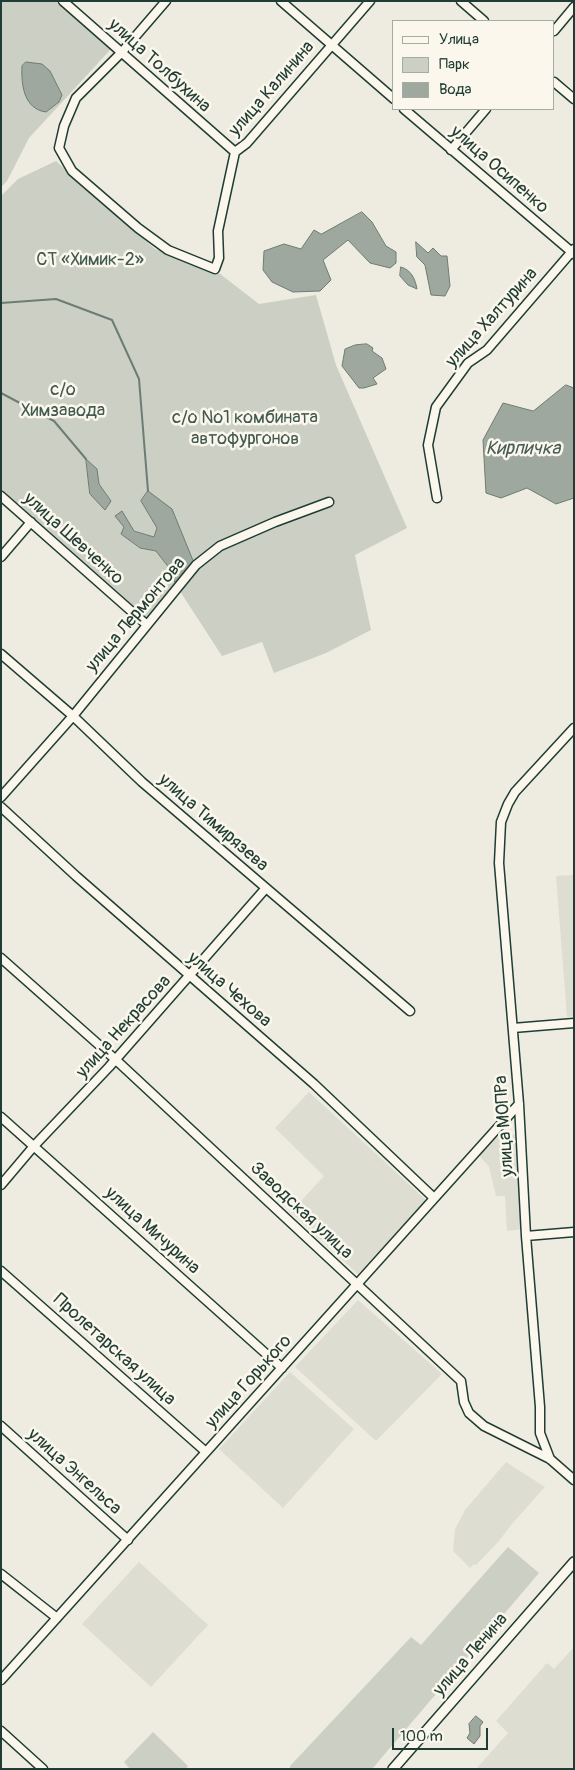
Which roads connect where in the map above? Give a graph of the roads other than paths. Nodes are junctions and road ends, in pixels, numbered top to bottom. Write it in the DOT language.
graph roads {
  1 [pos="63,1"];
  2 [pos="166,1"];
  3 [pos="281,1"];
  4 [pos="370,1"];
  5 [pos="462,1"];
  6 [pos="574,7"];
  7 [pos="483,20"];
  8 [pos="555,29"];
  9 [pos="332,44"];
  10 [pos="122,52"];
  11 [pos="555,83"];
  12 [pos="392,97"];
  13 [pos="574,99"];
  14 [pos="405,110"];
  15 [pos="485,110"];
  16 [pos="451,150"];
  17 [pos="235,152"];
  18 [pos="573,252"];
  19 [pos="1,496"];
  20 [pos="437,498"];
  21 [pos="330,502"];
  22 [pos="31,522"];
  23 [pos="1,557"];
  24 [pos="146,625"];
  25 [pos="1,654"];
  26 [pos="73,716"];
  27 [pos="574,728"];
  28 [pos="1,797"];
  29 [pos="1,807"];
  30 [pos="266,888"];
  31 [pos="1,958"];
  32 [pos="190,976"];
  33 [pos="410,1011"];
  34 [pos="574,1023"];
  35 [pos="513,1028"];
  36 [pos="116,1060"];
  37 [pos="519,1104"];
  38 [pos="1,1117"];
  39 [pos="34,1146"];
  40 [pos="1,1185"];
  41 [pos="434,1198"];
  42 [pos="574,1232"];
  43 [pos="526,1236"];
  44 [pos="1,1271"];
  45 [pos="358,1284"];
  46 [pos="282,1368"];
  47 [pos="1,1426"];
  48 [pos="206,1452"];
  49 [pos="550,1459"];
  50 [pos="574,1480"];
  51 [pos="128,1540"];
  52 [pos="574,1562"];
  53 [pos="1,1574"];
  54 [pos="57,1618"];
  55 [pos="1,1680"];
  56 [pos="1,1731"];
  57 [pos="43,1769"];
  58 [pos="393,1769"];
  1 -- 10 [label="street, улица Толбухина"];
  2 -- 10 [label="street"];
  3 -- 9 [label="street"];
  4 -- 9 [label="street, улица Калинина"];
  5 -- 7 [label="street"];
  6 -- 8 [label="street"];
  9 -- 12 [label="street"];
  9 -- 17 [label="street, улица Калинина"];
  10 -- 17 [label="street, улица Толбухина"];
  10 -- 17 [label="street, улица Калинина"];
  11 -- 13 [label="street"];
  14 -- 16 [label="street, улица Осипенко"];
  15 -- 16 [label="street"];
  16 -- 18 [label="street, улица Осипенко"];
  18 -- 20 [label="street, улица Халтурина"];
  19 -- 22 [label="street, улица Шевченко"];
  21 -- 24 [label="street, улица Лермонтова"];
  22 -- 23 [label="street"];
  22 -- 24 [label="street, улица Шевченко"];
  24 -- 26 [label="street, улица Лермонтова"];
  25 -- 26 [label="street, улица Тимирязева"];
  26 -- 28 [label="street, улица Лермонтова"];
  26 -- 30 [label="street, улица Тимирязева"];
  27 -- 35 [label="street, улица МОПРа"];
  29 -- 32 [label="street, улица Чехова"];
  30 -- 32 [label="street, улица Некрасова"];
  30 -- 33 [label="street, улица Тимирязева"];
  31 -- 36 [label="street, Заводская улица"];
  32 -- 36 [label="street, улица Некрасова"];
  32 -- 41 [label="street, улица Чехова"];
  34 -- 35 [label="street"];
  35 -- 37 [label="street, улица МОПРа"];
  36 -- 39 [label="street, улица Некрасова"];
  36 -- 45 [label="street, Заводская улица"];
  37 -- 41 [label="street, улица Горького"];
  37 -- 43 [label="street, улица МОПРа"];
  38 -- 39 [label="street, улица Мичурина"];
  39 -- 40 [label="street, улица Некрасова"];
  39 -- 46 [label="street, улица Мичурина"];
  41 -- 45 [label="street, улица Горького"];
  42 -- 43 [label="street"];
  43 -- 49 [label="street, улица МОПРа"];
  44 -- 48 [label="street, Пролетарская улица"];
  45 -- 46 [label="street, улица Горького"];
  45 -- 49 [label="street, Заводская улица"];
  46 -- 48 [label="street, улица Горького"];
  47 -- 51 [label="street, улица Энгельса"];
  48 -- 51 [label="street, улица Горького"];
  49 -- 50 [label="street, Заводская улица"];
  51 -- 54 [label="street, улица Горького"];
  52 -- 58 [label="main road, улица Ленина"];
  53 -- 54 [label="street"];
  54 -- 55 [label="street, улица Горького"];
  56 -- 57 [label="street"];
}
